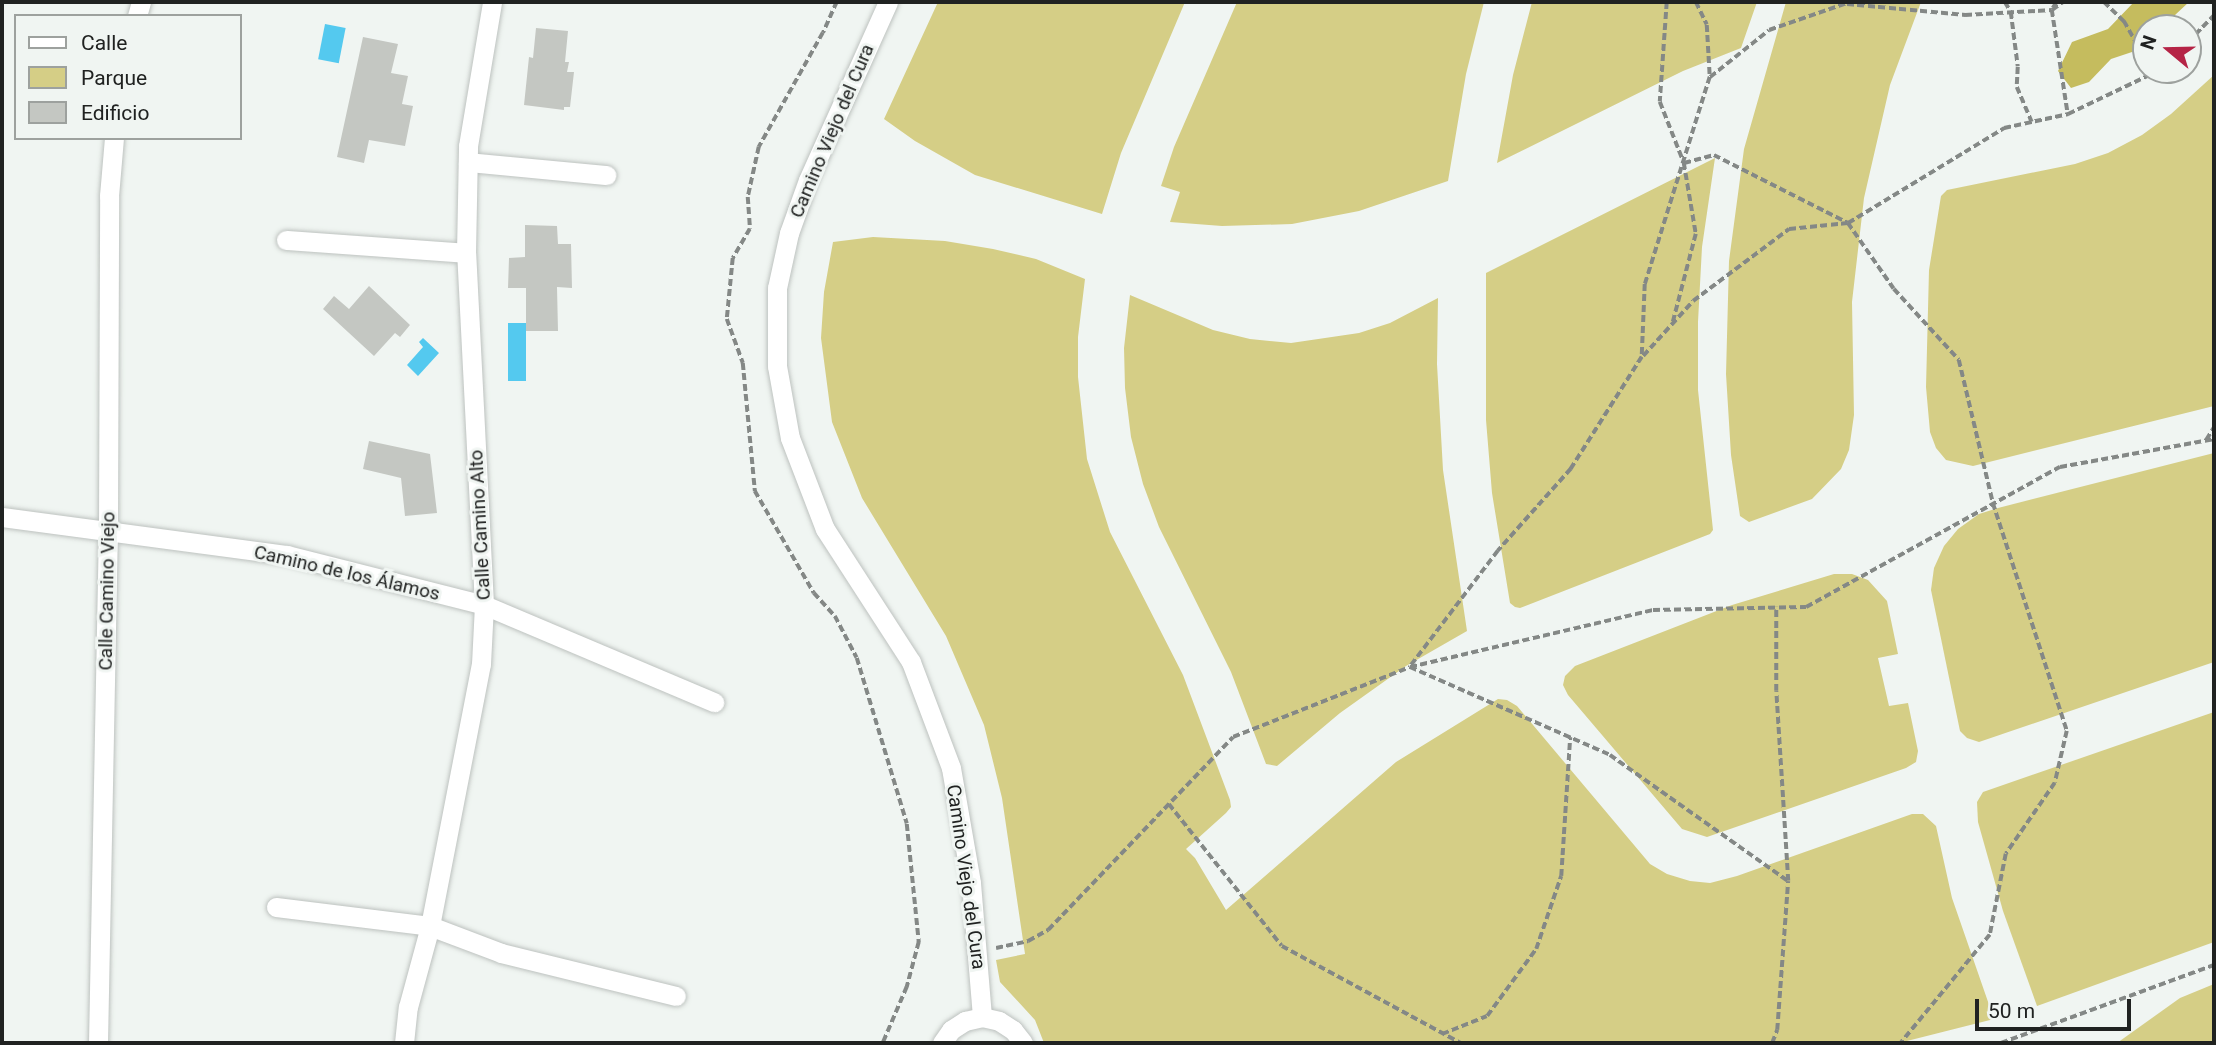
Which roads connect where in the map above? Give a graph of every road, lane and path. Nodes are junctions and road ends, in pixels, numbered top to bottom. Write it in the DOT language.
graph roads {
  1 [pos="492,2"];
  2 [pos="888,2"];
  3 [pos="1667,2"];
  4 [pos="1696,2"];
  5 [pos="2005,2"];
  6 [pos="2057,2"];
  7 [pos="2063,2"];
  8 [pos="2104,2"];
  9 [pos="1849,3"];
  10 [pos="2052,10"];
  11 [pos="2011,12"];
  12 [pos="2132,35"];
  13 [pos="1710,77"];
  14 [pos="2132,82"];
  15 [pos="2068,114"];
  16 [pos="2032,121"];
  17 [pos="114,140"];
  18 [pos="468,162"];
  19 [pos="1684,163"];
  20 [pos="606,175"];
  21 [pos="1848,223"];
  22 [pos="286,240"];
  23 [pos="466,253"];
  24 [pos="1672,324"];
  25 [pos="1642,357"];
  26 [pos="2214,427"];
  27 [pos="2214,439"];
  28 [pos="2206,440"];
  29 [pos="1993,503"];
  30 [pos="2,517"];
  31 [pos="108,529"];
  32 [pos="484,605"];
  33 [pos="1776,607"];
  34 [pos="1410,667"];
  35 [pos="714,702"];
  36 [pos="1570,737"];
  37 [pos="1169,804"];
  38 [pos="1788,881"];
  39 [pos="276,907"];
  40 [pos="430,926"];
  41 [pos="978,950"];
  42 [pos="2214,965"];
  43 [pos="676,996"];
  44 [pos="982,1017"];
  45 [pos="1440,1035"];
  46 [pos="98,1043"];
  47 [pos="404,1043"];
  48 [pos="942,1043"];
  49 [pos="1023,1043"];
  50 [pos="1461,1043"];
  51 [pos="1772,1043"];
  52 [pos="1901,1043"];
  53 [pos="2001,1043"];
  1 -- 18 [label="street, Calle Camino Alto"];
  2 -- 41 [label="street, Camino Viejo del Cura"];
  3 -- 19 [label="path"];
  4 -- 13 [label="path"];
  5 -- 11 [label="path"];
  6 -- 10 [label="path"];
  7 -- 10 [label="path"];
  8 -- 12 [label="path"];
  9 -- 11 [label="path"];
  9 -- 13 [label="path"];
  10 -- 11 [label="path"];
  10 -- 15 [label="path"];
  11 -- 16 [label="path"];
  13 -- 19 [label="path"];
  14 -- 15 [label="path"];
  15 -- 16 [label="path"];
  16 -- 21 [label="path"];
  17 -- 31 [label="street, Calle Camino Viejo"];
  18 -- 20 [label="street"];
  18 -- 23 [label="street, Calle Camino Alto"];
  19 -- 21 [label="path"];
  19 -- 24 [label="path"];
  19 -- 25 [label="path"];
  21 -- 24 [label="path"];
  21 -- 29 [label="path"];
  22 -- 23 [label="street"];
  23 -- 32 [label="street, Calle Camino Alto"];
  24 -- 25 [label="path"];
  25 -- 34 [label="path"];
  26 -- 28 [label="path"];
  27 -- 28 [label="path"];
  28 -- 29 [label="path"];
  29 -- 33 [label="path"];
  29 -- 52 [label="path"];
  30 -- 31 [label="street, Camino de los Álamos"];
  31 -- 32 [label="street, Camino de los Álamos"];
  31 -- 46 [label="street, Calle Camino Viejo"];
  32 -- 35 [label="street, Camino de los Álamos"];
  32 -- 40 [label="street, Calle Camino Alto"];
  33 -- 34 [label="path"];
  33 -- 38 [label="path"];
  34 -- 36 [label="path"];
  34 -- 37 [label="path"];
  36 -- 38 [label="path"];
  36 -- 45 [label="path"];
  37 -- 41 [label="path"];
  37 -- 45 [label="path"];
  38 -- 51 [label="path"];
  39 -- 40 [label="street"];
  40 -- 43 [label="street"];
  40 -- 47 [label="street, Calle Camino Alto"];
  41 -- 44 [label="street, Camino Viejo del Cura"];
  42 -- 53 [label="path"];
  44 -- 48 [label="street"];
  44 -- 49 [label="street"];
  45 -- 50 [label="path"];
}
